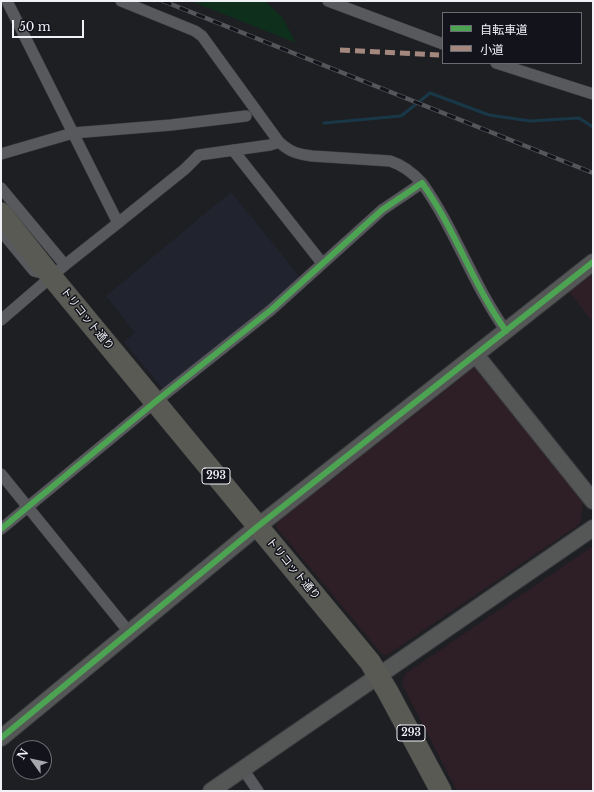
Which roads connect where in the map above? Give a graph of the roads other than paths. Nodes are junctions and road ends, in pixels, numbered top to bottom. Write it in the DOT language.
graph roads {
  1 [pos="7,1"];
  2 [pos="121,1"];
  3 [pos="328,1"];
  4 [pos="442,44"];
  5 [pos="499,64"];
  6 [pos="593,94"];
  7 [pos="246,116"];
  8 [pos="73,133"];
  9 [pos="279,142"];
  10 [pos="233,150"];
  11 [pos="1,154"];
  12 [pos="422,183"];
  13 [pos="1,188"];
  14 [pos="1,213"];
  15 [pos="118,224"];
  16 [pos="1,231"];
  17 [pos="593,262"];
  18 [pos="322,263"];
  19 [pos="58,270"];
  20 [pos="1,320"];
  21 [pos="506,331"];
  22 [pos="476,355"];
  23 [pos="155,402"];
  24 [pos="2,475"];
  25 [pos="593,501"];
  26 [pos="28,507"];
  27 [pos="257,527"];
  28 [pos="1,528"];
  29 [pos="593,528"];
  30 [pos="129,632"];
  31 [pos="379,676"];
  32 [pos="1,738"];
  33 [pos="243,769"];
  34 [pos="211,791"];
  35 [pos="258,791"];
  36 [pos="441,791"];
  1 -- 8 [label="street"];
  2 -- 9 [label="street"];
  3 -- 4 [label="street"];
  5 -- 6 [label="street"];
  7 -- 8 [label="street"];
  8 -- 11 [label="street"];
  8 -- 15 [label="street"];
  9 -- 10 [label="street"];
  9 -- 12 [label="street"];
  10 -- 15 [label="street"];
  10 -- 18 [label="street"];
  12 -- 18 [label="street"];
  12 -- 21 [label="street"];
  13 -- 19 [label="street"];
  14 -- 19 [label="highway, トリコット通り / 293"];
  15 -- 19 [label="street"];
  16 -- 19 [label="street"];
  17 -- 21 [label="street"];
  18 -- 23 [label="street"];
  19 -- 20 [label="street"];
  19 -- 23 [label="highway, トリコット通り / 293"];
  21 -- 22 [label="street"];
  22 -- 25 [label="street"];
  22 -- 27 [label="street"];
  23 -- 26 [label="street"];
  23 -- 27 [label="highway, トリコット通り / 293"];
  24 -- 26 [label="street"];
  26 -- 28 [label="street"];
  26 -- 30 [label="street"];
  27 -- 30 [label="street"];
  27 -- 31 [label="highway, トリコット通り / 293"];
  29 -- 31 [label="street"];
  30 -- 32 [label="street"];
  31 -- 33 [label="street"];
  31 -- 36 [label="highway, トリコット通り / 293"];
  33 -- 34 [label="street"];
  33 -- 35 [label="street"];
}
